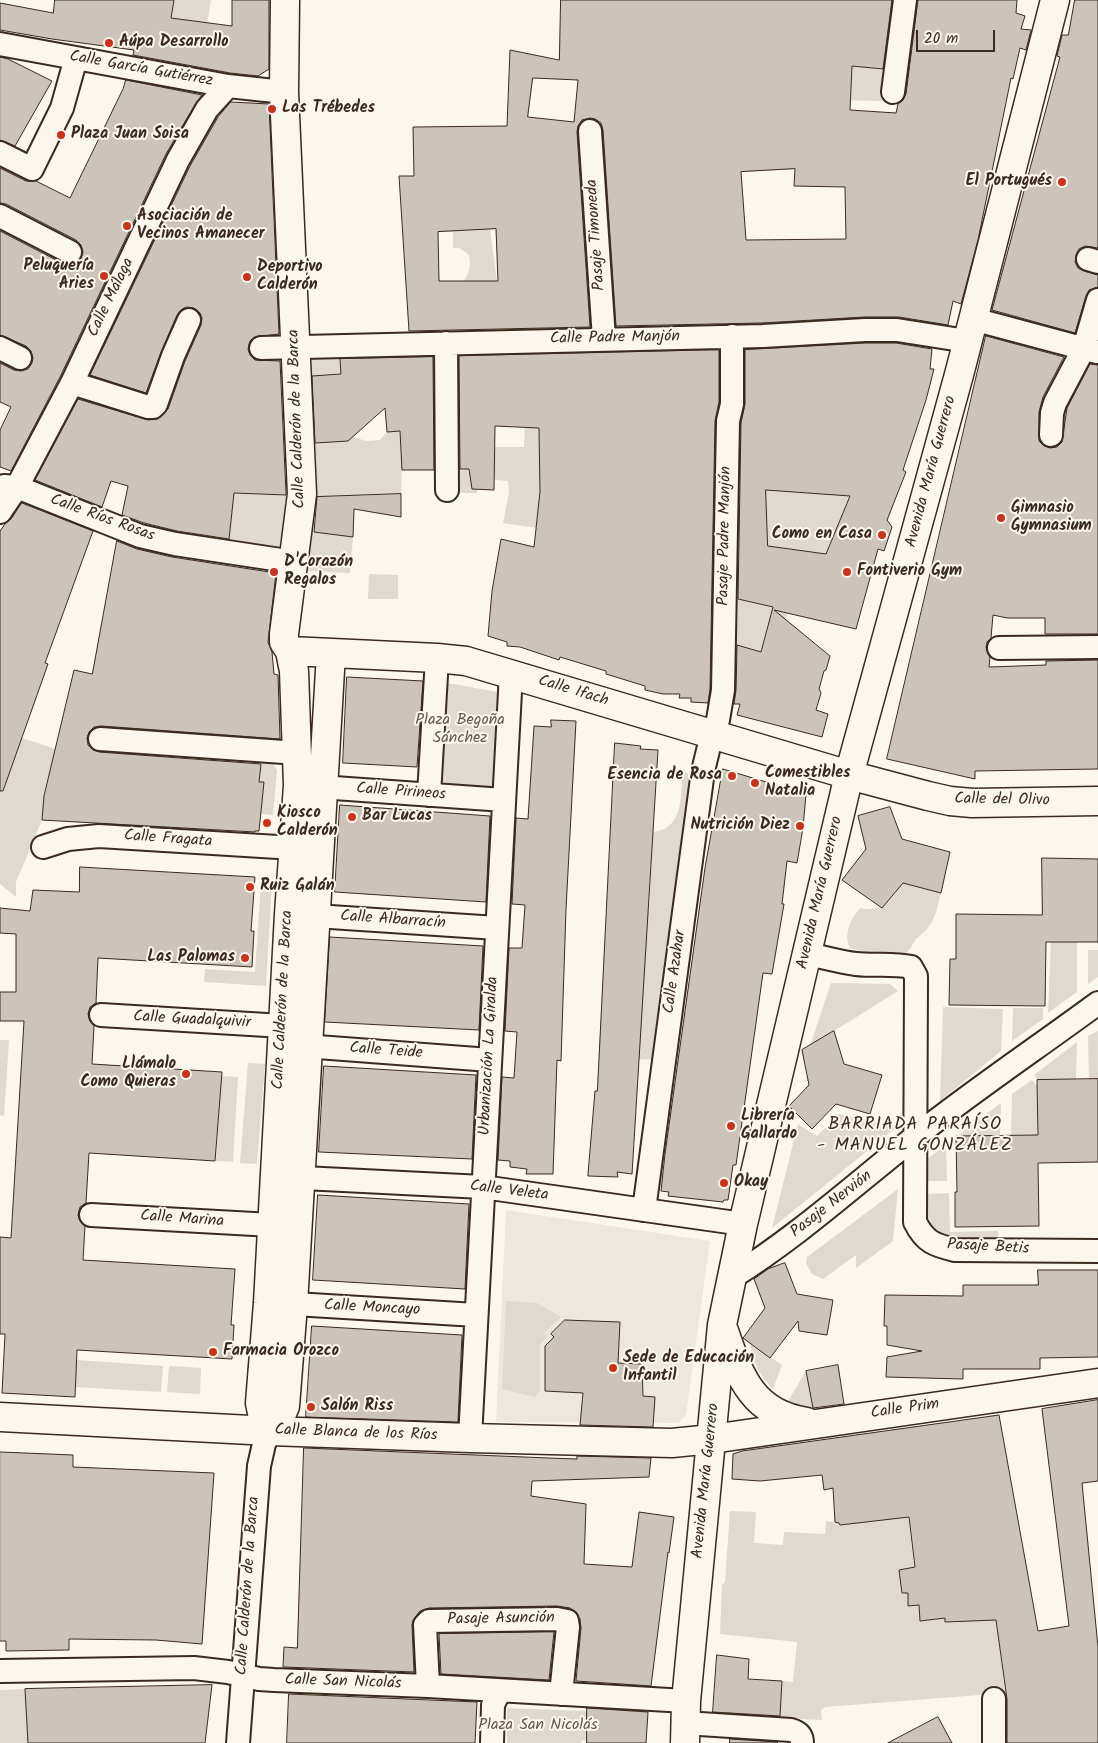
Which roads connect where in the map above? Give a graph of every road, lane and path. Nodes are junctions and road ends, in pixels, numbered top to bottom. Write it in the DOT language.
graph roads {
  1 [pos="285,0"];
  2 [pos="905,0"];
  3 [pos="1055,0"];
  4 [pos="0,44"];
  5 [pos="76,58"];
  6 [pos="228,86"];
  7 [pos="284,92"];
  8 [pos="893,92"];
  9 [pos="590,131"];
  10 [pos="0,153"];
  11 [pos="0,216"];
  12 [pos="70,252"];
  13 [pos="1098,300"];
  14 [pos="189,320"];
  15 [pos="970,330"];
  16 [pos="732,336"];
  17 [pos="604,339"];
  18 [pos="446,343"];
  19 [pos="261,348"];
  20 [pos="296,348"];
  21 [pos="1091,350"];
  22 [pos="72,383"];
  23 [pos="1051,436"];
  24 [pos="9,486"];
  25 [pos="447,490"];
  26 [pos="0,512"];
  27 [pos="294,562"];
  28 [pos="1098,647"];
  29 [pos="999,648"];
  30 [pos="290,652"];
  31 [pos="331,653"];
  32 [pos="437,658"];
  33 [pos="510,673"];
  34 [pos="712,734"];
  35 [pos="100,740"];
  36 [pos="298,753"];
  37 [pos="849,775"];
  38 [pos="310,786"];
  39 [pos="429,795"];
  40 [pos="504,800"];
  41 [pos="1098,801"];
  42 [pos="43,847"];
  43 [pos="294,848"];
  44 [pos="289,914"];
  45 [pos="316,916"];
  46 [pos="497,928"];
  47 [pos="807,954"];
  48 [pos="1098,1003"];
  49 [pos="101,1015"];
  50 [pos="291,1039"];
  51 [pos="490,1060"];
  52 [pos="915,1137"];
  53 [pos="288,1178"];
  54 [pos="483,1187"];
  55 [pos="644,1210"];
  56 [pos="91,1214"];
  57 [pos="742,1224"];
  58 [pos="272,1226"];
  59 [pos="1098,1252"];
  60 [pos="731,1278"];
  61 [pos="280,1304"];
  62 [pos="476,1315"];
  63 [pos="722,1325"];
  64 [pos="1098,1383"];
  65 [pos="0,1417"];
  66 [pos="815,1423"];
  67 [pos="270,1431"];
  68 [pos="470,1438"];
  69 [pos="712,1439"];
  70 [pos="0,1671"];
  71 [pos="242,1675"];
  72 [pos="428,1686"];
  73 [pos="503,1690"];
  74 [pos="562,1694"];
  75 [pos="994,1700"];
  76 [pos="685,1722"];
  77 [pos="238,1743"];
  78 [pos="492,1743"];
  79 [pos="802,1743"];
  80 [pos="994,1743"];
  1 -- 7 [label="main road, Calle Calderón de la Barca"];
  2 -- 8 [label="street"];
  3 -- 15 [label="main road, Avenida María Guerrero"];
  4 -- 5 [label="street, Calle García Gutiérrez"];
  5 -- 6 [label="street, Calle García Gutiérrez"];
  5 -- 10 [label="street"];
  6 -- 7 [label="street, Calle García Gutiérrez"];
  6 -- 22 [label="street, Calle Málaga"];
  7 -- 20 [label="main road, Calle Calderón de la Barca"];
  9 -- 17 [label="street, Pasaje Timoneda"];
  11 -- 12 [label="street"];
  13 -- 21 [label="street"];
  14 -- 22 [label="street"];
  15 -- 16 [label="street, Calle Padre Manjón"];
  15 -- 21 [label="street, Calle Padre Manjón"];
  15 -- 37 [label="main road, Avenida María Guerrero"];
  16 -- 17 [label="street, Calle Padre Manjón"];
  16 -- 34 [label="street, Pasaje Padre Manjón"];
  17 -- 18 [label="street, Calle Padre Manjón"];
  18 -- 20 [label="street, Calle Padre Manjón"];
  18 -- 25 [label="street"];
  19 -- 20 [label="street, Calle Padre Manjón"];
  20 -- 27 [label="main road, Calle Calderón de la Barca"];
  21 -- 23 [label="street"];
  22 -- 24 [label="street, Calle Málaga"];
  24 -- 26 [label="street, Calle Málaga"];
  24 -- 27 [label="street, Calle Ríos Rosas"];
  27 -- 30 [label="main road, Calle Calderón de la Barca"];
  28 -- 29 [label="street"];
  30 -- 31 [label="main road, Calle Ifach"];
  30 -- 36 [label="main road, Calle Calderón de la Barca"];
  31 -- 32 [label="main road, Calle Ifach"];
  31 -- 38 [label="main road, Calle Calderón de la Barca"];
  32 -- 33 [label="main road, Calle Ifach"];
  32 -- 39 [label="street"];
  33 -- 34 [label="main road, Calle Ifach"];
  33 -- 40 [label="street, Urbanización La Giralda"];
  34 -- 37 [label="main road, Calle Ifach"];
  34 -- 55 [label="street, Calle Azahar"];
  35 -- 36 [label="street"];
  36 -- 38 [label="main road, Calle Calderón de la Barca"];
  37 -- 41 [label="main road, Calle del Olivo"];
  37 -- 47 [label="main road, Avenida María Guerrero"];
  38 -- 39 [label="street, Calle Pirineos"];
  38 -- 43 [label="main road, Calle Calderón de la Barca"];
  38 -- 45 [label="main road, Calle Calderón de la Barca"];
  39 -- 40 [label="street, Calle Pirineos"];
  40 -- 46 [label="street, Urbanización La Giralda"];
  42 -- 43 [label="street, Calle Fragata"];
  43 -- 44 [label="main road, Calle Calderón de la Barca"];
  44 -- 45 [label="street, Calle Albarracín"];
  44 -- 50 [label="main road, Calle Calderón de la Barca"];
  45 -- 46 [label="street, Calle Albarracín"];
  45 -- 50 [label="main road, Calle Calderón de la Barca"];
  46 -- 51 [label="street, Urbanización La Giralda"];
  47 -- 52 [label="street, Pasaje Betis"];
  47 -- 57 [label="main road, Avenida María Guerrero"];
  48 -- 52 [label="street, Pasaje Nervión"];
  49 -- 50 [label="street, Calle Guadalquivir"];
  50 -- 51 [label="street, Calle Teide"];
  50 -- 53 [label="main road, Calle Calderón de la Barca"];
  51 -- 54 [label="street, Urbanización La Giralda"];
  52 -- 59 [label="street, Pasaje Betis"];
  52 -- 60 [label="street, Pasaje Nervión"];
  53 -- 54 [label="street, Calle Veleta"];
  53 -- 58 [label="main road, Calle Calderón de la Barca"];
  53 -- 61 [label="main road, Calle Calderón de la Barca"];
  54 -- 55 [label="street, Calle Veleta"];
  54 -- 62 [label="street, Urbanización La Giralda"];
  55 -- 57 [label="street, Calle Veleta"];
  56 -- 58 [label="street, Calle Marina"];
  57 -- 60 [label="main road, Avenida María Guerrero"];
  58 -- 61 [label="main road, Calle Calderón de la Barca"];
  60 -- 63 [label="main road, Avenida María Guerrero"];
  61 -- 62 [label="street, Calle Moncayo"];
  61 -- 67 [label="main road, Calle Calderón de la Barca"];
  62 -- 68 [label="street, Urbanización La Giralda"];
  63 -- 66 [label="main road"];
  63 -- 69 [label="main road, Avenida María Guerrero"];
  64 -- 66 [label="main road, Calle Prim"];
  65 -- 67 [label="main road, Calle Blanca de los Ríos"];
  66 -- 69 [label="main road, Calle Prim"];
  67 -- 68 [label="main road, Calle Blanca de los Ríos"];
  67 -- 71 [label="street, Calle Calderón de la Barca"];
  68 -- 69 [label="main road, Calle Blanca de los Ríos"];
  69 -- 76 [label="main road, Avenida María Guerrero"];
  70 -- 71 [label="street, Calle San Nicolás"];
  71 -- 72 [label="street, Calle San Nicolás"];
  71 -- 77 [label="street, Calle Calderón de la Barca"];
  72 -- 73 [label="street, Calle San Nicolás"];
  72 -- 74 [label="street, Pasaje Asunción"];
  73 -- 74 [label="street, Calle San Nicolás"];
  73 -- 78 [label="street"];
  74 -- 76 [label="street, Calle San Nicolás"];
  75 -- 80 [label="street"];
  76 -- 79 [label="street, Calle San Nicolás"];
}
